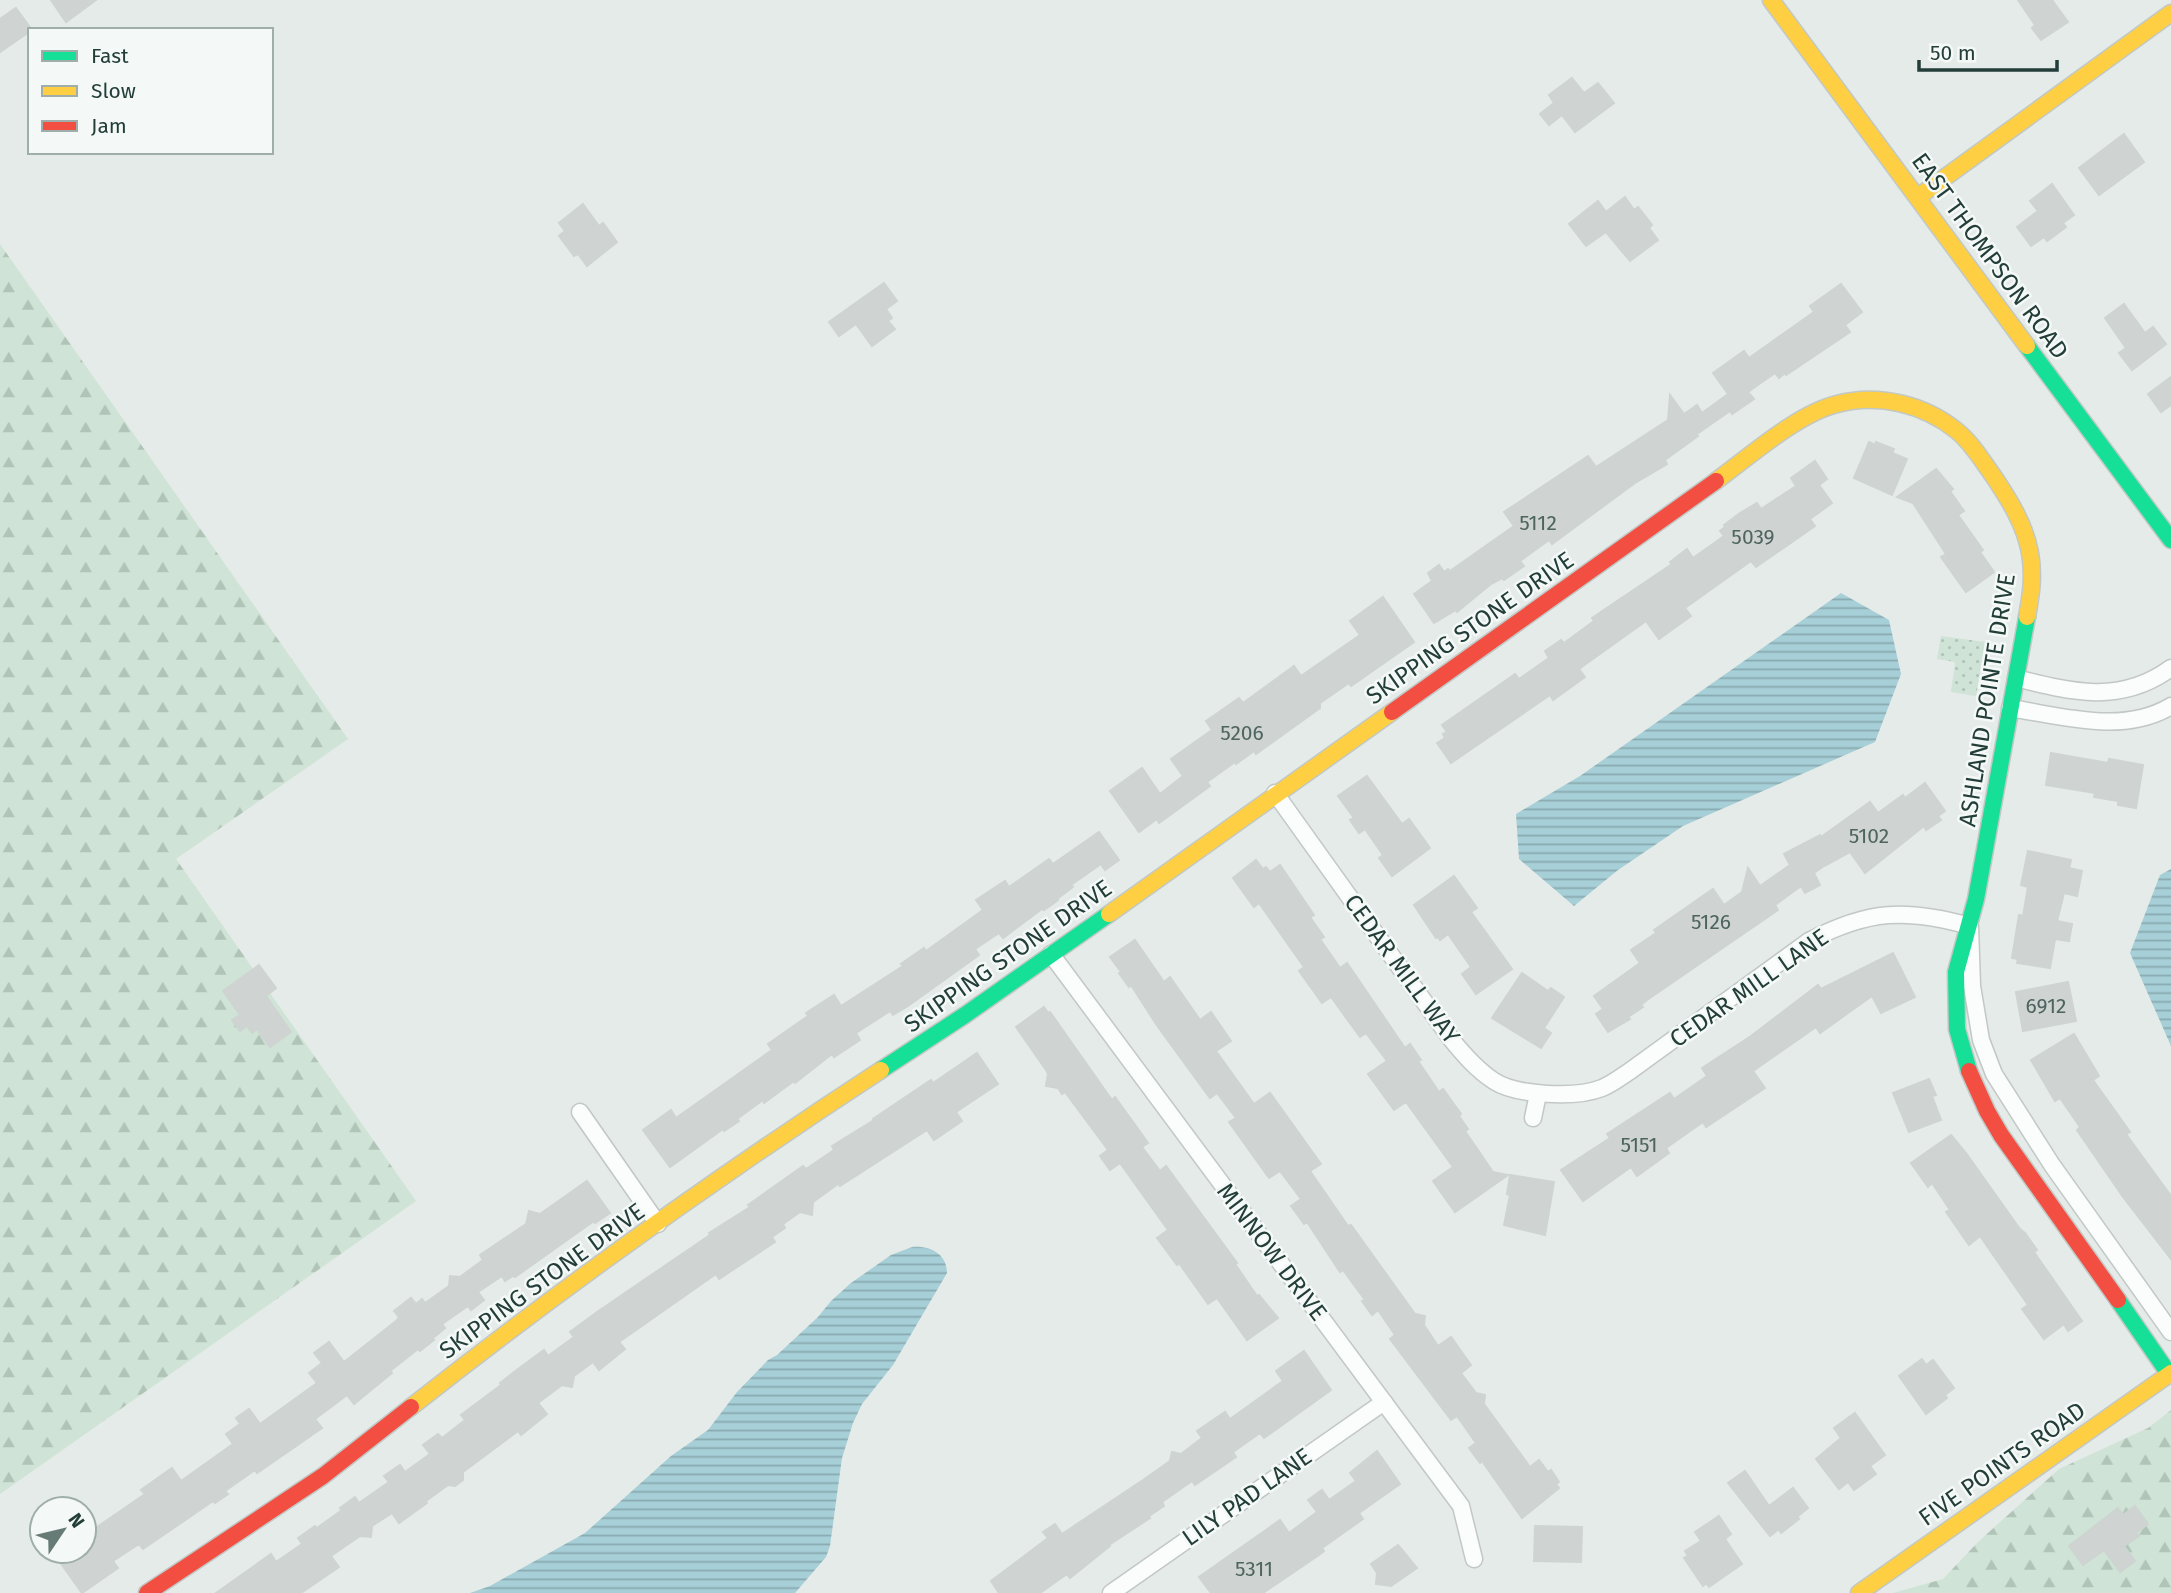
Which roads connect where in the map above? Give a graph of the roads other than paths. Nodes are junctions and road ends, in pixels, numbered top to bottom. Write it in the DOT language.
graph roads {
  1 [pos="1771,0"];
  2 [pos="2171,13"];
  3 [pos="1918,197"];
  4 [pos="1910,405"];
  5 [pos="2171,540"];
  6 [pos="2171,668"];
  7 [pos="2016,678"];
  8 [pos="2102,692"];
  9 [pos="2171,706"];
  10 [pos="2010,708"];
  11 [pos="2101,721"];
  12 [pos="1276,793"];
  13 [pos="1970,926"];
  14 [pos="1051,954"];
  15 [pos="1538,1094"];
  16 [pos="580,1112"];
  17 [pos="1533,1118"];
  18 [pos="658,1224"];
  19 [pos="2103,1237"];
  20 [pos="2083,1251"];
  21 [pos="2171,1332"];
  22 [pos="2170,1373"];
  23 [pos="1384,1402"];
  24 [pos="1474,1559"];
  25 [pos="147,1593"];
  26 [pos="1111,1593"];
  27 [pos="1859,1593"];
  1 -- 3 [label="street, EAST THOMPSON ROAD"];
  2 -- 3 [label="street"];
  3 -- 5 [label="street, EAST THOMPSON ROAD"];
  4 -- 7 [label="street, ASHLAND POINTE DRIVE"];
  4 -- 12 [label="street, SKIPPING STONE DRIVE"];
  6 -- 8 [label="street"];
  7 -- 8 [label="street"];
  7 -- 10 [label="street, ASHLAND POINTE DRIVE"];
  8 -- 11 [label="street"];
  9 -- 11 [label="street"];
  10 -- 11 [label="street"];
  10 -- 13 [label="street, ASHLAND POINTE DRIVE"];
  12 -- 14 [label="street, SKIPPING STONE DRIVE"];
  12 -- 15 [label="street, CEDAR MILL WAY"];
  13 -- 15 [label="street, CEDAR MILL LANE"];
  13 -- 19 [label="street, ASHLAND POINTE DRIVE"];
  13 -- 20 [label="street, ASHLAND POINTE DRIVE"];
  14 -- 18 [label="street, SKIPPING STONE DRIVE"];
  14 -- 23 [label="street, MINNOW DRIVE"];
  15 -- 17 [label="street"];
  16 -- 18 [label="street"];
  18 -- 25 [label="street, SKIPPING STONE DRIVE"];
  19 -- 20 [label="street"];
  19 -- 21 [label="street, ASHLAND POINTE DRIVE"];
  20 -- 22 [label="street, ASHLAND POINTE DRIVE"];
  22 -- 27 [label="street, FIVE POINTS ROAD"];
  23 -- 24 [label="street, MINNOW DRIVE"];
  23 -- 26 [label="street, LILY PAD LANE"];
}
